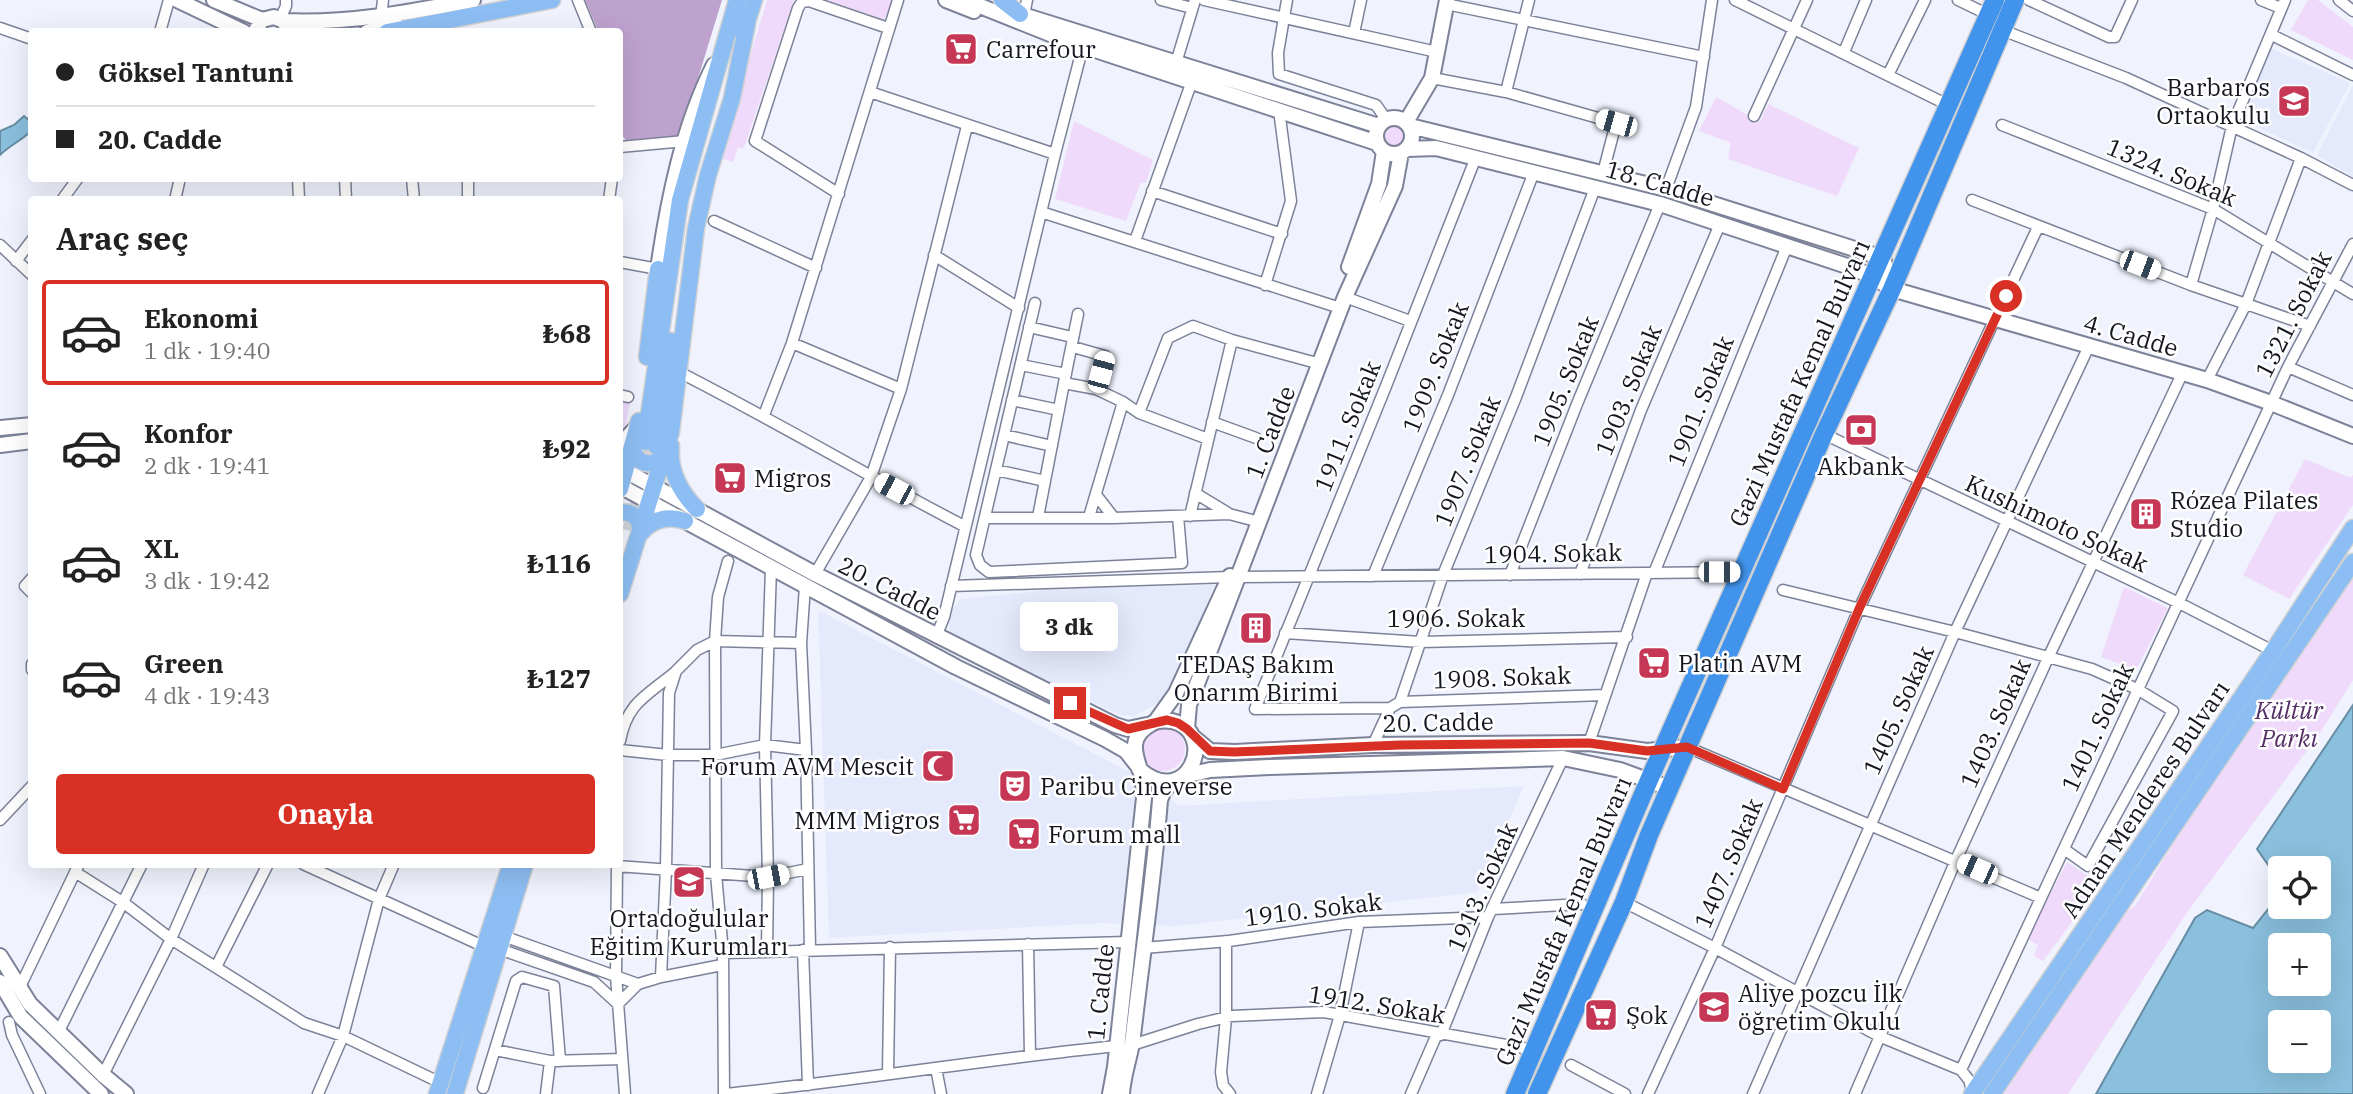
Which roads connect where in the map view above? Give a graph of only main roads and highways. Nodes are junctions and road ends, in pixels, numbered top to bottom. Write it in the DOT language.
graph roads {
  1 [pos="552,0"];
  2 [pos="730,0"];
  3 [pos="1002,0"];
  4 [pos="2015,0"];
  5 [pos="749,7"];
  6 [pos="1992,7"];
  7 [pos="1024,10"];
  8 [pos="391,25"];
  9 [pos="451,25"];
  10 [pos="727,35"];
  11 [pos="658,269"];
  12 [pos="671,432"];
  13 [pos="643,447"];
  14 [pos="623,477"];
  15 [pos="697,509"];
  16 [pos="623,513"];
  17 [pos="685,521"];
  18 [pos="2353,528"];
  19 [pos="635,534"];
  20 [pos="623,558"];
  21 [pos="2353,562"];
  22 [pos="623,582"];
  23 [pos="501,868"];
  24 [pos="511,868"];
  25 [pos="523,868"];
  26 [pos="533,868"];
  27 [pos="496,941"];
  28 [pos="439,1088"];
  29 [pos="1972,1093"];
  30 [pos="455,1094"];
  31 [pos="1515,1094"];
  32 [pos="1537,1094"];
  33 [pos="1992,1094"];
  1 -- 9 [label="main road"];
  2 -- 10 [label="main road"];
  3 -- 7 [label="main road"];
  4 -- 32 [label="highway, Gazi Mustafa Kemal Bulvarı"];
  5 -- 10 [label="main road"];
  5 -- 12 [label="main road"];
  5 -- 13 [label="main road"];
  6 -- 31 [label="highway, Gazi Mustafa Kemal Bulvarı"];
  8 -- 9 [label="main road"];
  10 -- 13 [label="main road"];
  11 -- 13 [label="main road"];
  12 -- 13 [label="main road"];
  12 -- 15 [label="main road"];
  13 -- 14 [label="main road"];
  13 -- 19 [label="main road"];
  16 -- 19 [label="main road"];
  17 -- 19 [label="main road"];
  18 -- 29 [label="main road, Adnan Menderes Bulvarı"];
  19 -- 20 [label="main road"];
  19 -- 22 [label="main road"];
  21 -- 33 [label="main road, Adnan Menderes Bulvarı"];
  23 -- 27 [label="main road"];
  24 -- 27 [label="main road"];
  25 -- 27 [label="main road"];
  26 -- 27 [label="main road"];
  27 -- 28 [label="main road"];
  27 -- 30 [label="main road"];
}
